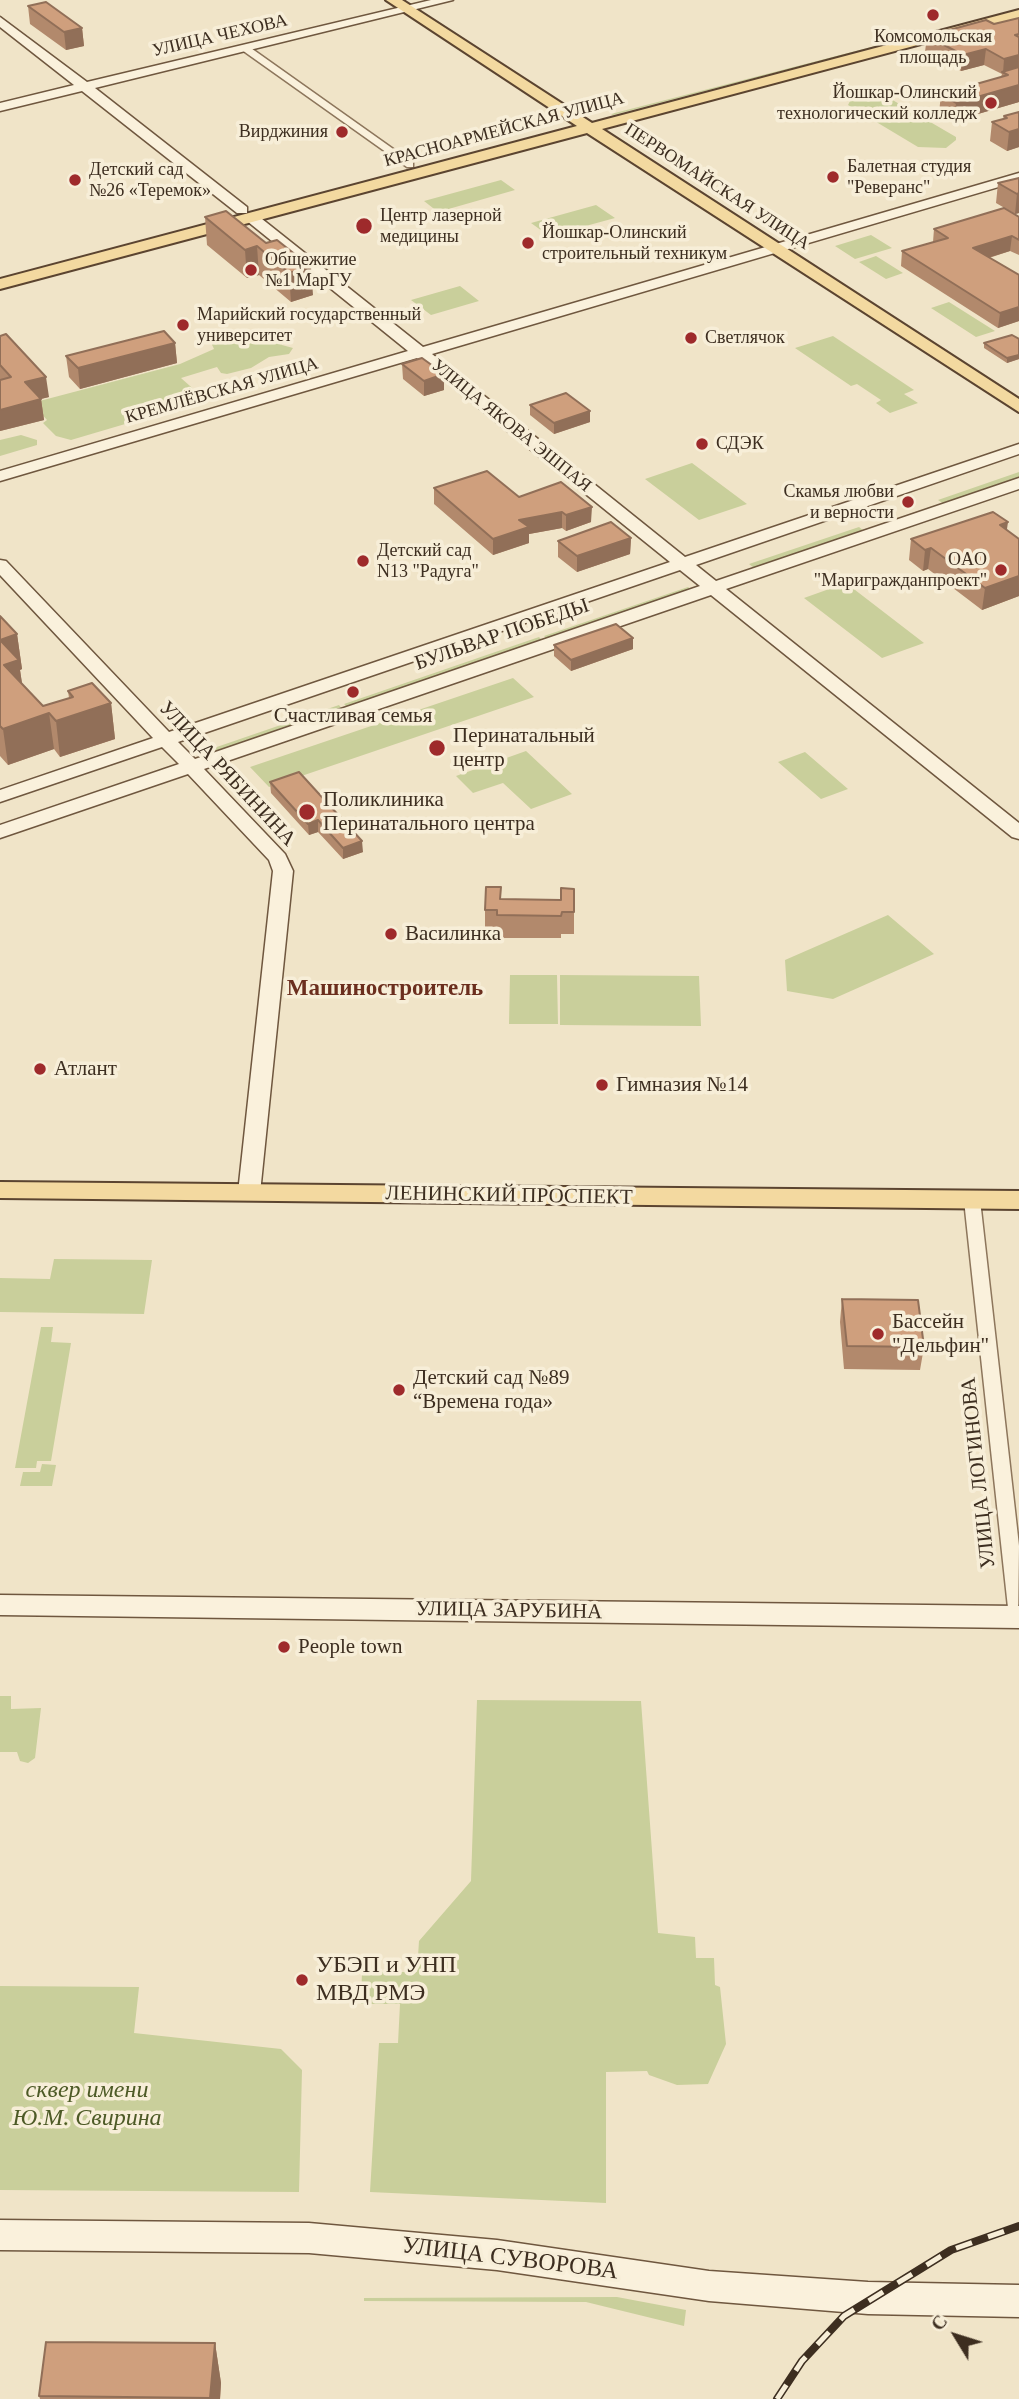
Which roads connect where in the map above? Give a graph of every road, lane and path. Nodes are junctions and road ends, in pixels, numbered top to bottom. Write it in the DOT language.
graph roads {
  1 [pos="393,0"];
  2 [pos="447,0"];
  3 [pos="1019,5"];
  4 [pos="408,9"];
  5 [pos="1019,14"];
  6 [pos="0,21"];
  7 [pos="245,48"];
  8 [pos="84,87"];
  9 [pos="0,107"];
  10 [pos="583,123"];
  11 [pos="410,165"];
  12 [pos="1019,177"];
  13 [pos="247,214"];
  14 [pos="776,249"];
  15 [pos="0,274"];
  16 [pos="0,284"];
  17 [pos="420,353"];
  18 [pos="1019,407"];
  19 [pos="1019,449"];
  20 [pos="0,476"];
  21 [pos="1019,483"];
  22 [pos="683,564"];
  23 [pos="0,565"];
  24 [pos="712,588"];
  25 [pos="166,740"];
  26 [pos="190,765"];
  27 [pos="0,796"];
  28 [pos="0,832"];
  29 [pos="1019,833"];
  30 [pos="0,1191"];
  31 [pos="249,1194"];
  32 [pos="972,1200"];
  33 [pos="1019,1200"];
  34 [pos="0,1605"];
  35 [pos="1018,1617"];
  36 [pos="0,2235"];
  37 [pos="1019,2301"];
  1 -- 4 [label="main road, ПЕРВОМАЙСКАЯ УЛИЦА"];
  2 -- 4 [label="street, УЛИЦА ЧЕХОВА"];
  3 -- 10 [label="main road, КРАСНОАРМЕЙСКАЯ УЛИЦА"];
  4 -- 7 [label="street, УЛИЦА ЧЕХОВА"];
  4 -- 10 [label="main road, ПЕРВОМАЙСКАЯ УЛИЦА"];
  5 -- 10 [label="main road, КРАСНОАРМЕЙСКАЯ УЛИЦА"];
  6 -- 8 [label="street, УЛИЦА ЯКОВА ЭШПАЯ"];
  7 -- 8 [label="street, УЛИЦА ЧЕХОВА"];
  7 -- 11 [label="street"];
  8 -- 9 [label="street, УЛИЦА ЧЕХОВА"];
  8 -- 13 [label="street, УЛИЦА ЯКОВА ЭШПАЯ"];
  10 -- 11 [label="main road, КРАСНОАРМЕЙСКАЯ УЛИЦА"];
  10 -- 13 [label="main road, КРАСНОАРМЕЙСКАЯ УЛИЦА"];
  10 -- 14 [label="main road, ПЕРВОМАЙСКАЯ УЛИЦА"];
  11 -- 13 [label="main road, КРАСНОАРМЕЙСКАЯ УЛИЦА"];
  12 -- 14 [label="street, КРЕМЛЁВСКАЯ УЛИЦА"];
  13 -- 15 [label="main road, КРАСНОАРМЕЙСКАЯ УЛИЦА"];
  13 -- 16 [label="main road, КРАСНОАРМЕЙСКАЯ УЛИЦА"];
  13 -- 17 [label="street, УЛИЦА ЯКОВА ЭШПАЯ"];
  14 -- 17 [label="street, КРЕМЛЁВСКАЯ УЛИЦА"];
  14 -- 18 [label="main road, ПЕРВОМАЙСКАЯ УЛИЦА"];
  17 -- 20 [label="street, КРЕМЛЁВСКАЯ УЛИЦА"];
  17 -- 22 [label="street, УЛИЦА ЯКОВА ЭШПАЯ"];
  19 -- 22 [label="street, БУЛЬВАР ПОБЕДЫ"];
  21 -- 24 [label="street, БУЛЬВАР ПОБЕДЫ"];
  22 -- 24 [label="street, УЛИЦА ЯКОВА ЭШПАЯ"];
  22 -- 25 [label="street, БУЛЬВАР ПОБЕДЫ"];
  23 -- 25 [label="street, УЛИЦА РЯБИНИНА"];
  24 -- 26 [label="street, БУЛЬВАР ПОБЕДЫ"];
  24 -- 29 [label="street, УЛИЦА ЯКОВА ЭШПАЯ"];
  25 -- 26 [label="street, УЛИЦА РЯБИНИНА"];
  25 -- 27 [label="street, БУЛЬВАР ПОБЕДЫ"];
  26 -- 28 [label="street, БУЛЬВАР ПОБЕДЫ"];
  26 -- 31 [label="street, УЛИЦА РЯБИНИНА"];
  30 -- 31 [label="main road, ЛЕНИНСКИЙ ПРОСПЕКТ"];
  31 -- 32 [label="main road, ЛЕНИНСКИЙ ПРОСПЕКТ"];
  32 -- 33 [label="main road, ЛЕНИНСКИЙ ПРОСПЕКТ"];
  32 -- 35 [label="street, УЛИЦА ЛОГИНОВА"];
  34 -- 35 [label="street, УЛИЦА ЗАРУБИНА"];
  36 -- 37 [label="street, УЛИЦА СУВОРОВА"];
}
